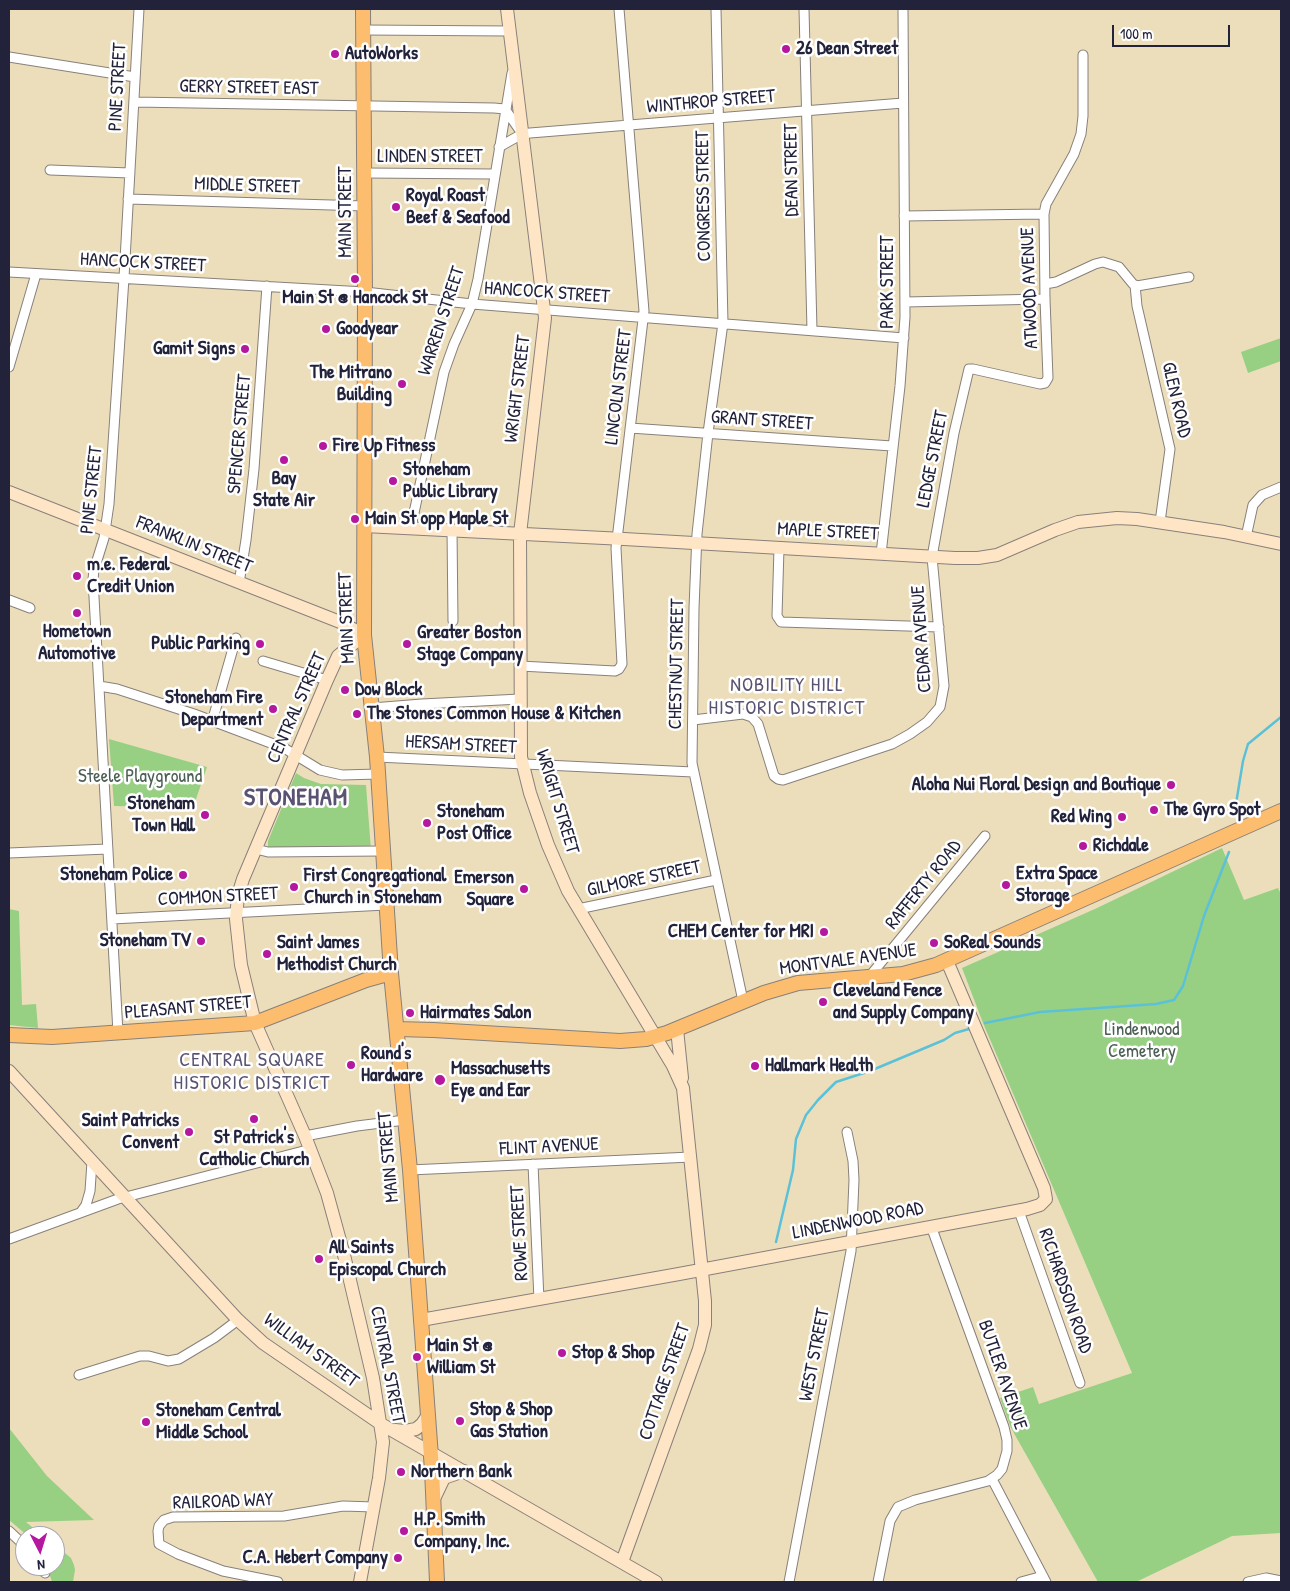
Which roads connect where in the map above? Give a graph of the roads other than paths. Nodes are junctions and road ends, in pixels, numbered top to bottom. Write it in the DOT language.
graph roads {
  1 [pos="139,9"];
  2 [pos="364,9"];
  3 [pos="507,9"];
  4 [pos="619,9"];
  5 [pos="716,9"];
  6 [pos="804,9"];
  7 [pos="903,9"];
  8 [pos="364,30"];
  9 [pos="510,31"];
  10 [pos="1083,55"];
  11 [pos="9,57"];
  12 [pos="514,66"];
  13 [pos="135,77"];
  14 [pos="134,102"];
  15 [pos="903,102"];
  16 [pos="364,106"];
  17 [pos="505,109"];
  18 [pos="806,110"];
  19 [pos="719,117"];
  20 [pos="630,125"];
  21 [pos="522,134"];
  22 [pos="500,147"];
  23 [pos="50,170"];
  24 [pos="365,173"];
  25 [pos="130,174"];
  26 [pos="494,174"];
  27 [pos="128,199"];
  28 [pos="365,206"];
  29 [pos="1044,214"];
  30 [pos="904,216"];
  31 [pos="9,272"];
  32 [pos="36,274"];
  33 [pos="1189,277"];
  34 [pos="124,278"];
  35 [pos="1045,284"];
  36 [pos="1135,285"];
  37 [pos="268,286"];
  38 [pos="365,292"];
  39 [pos="1045,299"];
  40 [pos="905,302"];
  41 [pos="472,304"];
  42 [pos="544,309"];
  43 [pos="644,317"];
  44 [pos="723,323"];
  45 [pos="812,330"];
  46 [pos="904,338"];
  47 [pos="9,366"];
  48 [pos="970,369"];
  49 [pos="630,428"];
  50 [pos="708,433"];
  51 [pos="892,446"];
  52 [pos="1281,487"];
  53 [pos="9,492"];
  54 [pos="1160,522"];
  55 [pos="364,526"];
  56 [pos="411,527"];
  57 [pos="106,530"];
  58 [pos="452,530"];
  59 [pos="520,534"];
  60 [pos="1246,537"];
  61 [pos="617,538"];
  62 [pos="696,543"];
  63 [pos="1281,544"];
  64 [pos="779,548"];
  65 [pos="882,554"];
  66 [pos="932,557"];
  67 [pos="239,583"];
  68 [pos="9,600"];
  69 [pos="30,608"];
  70 [pos="453,620"];
  71 [pos="939,627"];
  72 [pos="364,635"];
  73 [pos="236,638"];
  74 [pos="263,661"];
  75 [pos="520,666"];
  76 [pos="327,680"];
  77 [pos="99,686"];
  78 [pos="520,699"];
  79 [pos="372,708"];
  80 [pos="693,720"];
  81 [pos="212,722"];
  82 [pos="295,755"];
  83 [pos="377,757"];
  84 [pos="522,764"];
  85 [pos="693,772"];
  86 [pos="378,774"];
  87 [pos="1281,811"];
  88 [pos="985,836"];
  89 [pos="108,849"];
  90 [pos="256,849"];
  91 [pos="382,851"];
  92 [pos="9,853"];
  93 [pos="716,880"];
  94 [pos="386,905"];
  95 [pos="578,909"];
  96 [pos="236,913"];
  97 [pos="112,919"];
  98 [pos="948,961"];
  99 [pos="391,973"];
  100 [pos="869,977"];
  101 [pos="743,1001"];
  102 [pos="255,1023"];
  103 [pos="396,1029"];
  104 [pos="677,1029"];
  105 [pos="118,1033"];
  106 [pos="11,1036"];
  107 [pos="655,1037"];
  108 [pos="9,1071"];
  109 [pos="683,1088"];
  110 [pos="405,1120"];
  111 [pos="847,1132"];
  112 [pos="305,1136"];
  113 [pos="311,1149"];
  114 [pos="691,1157"];
  115 [pos="92,1162"];
  116 [pos="533,1164"];
  117 [pos="410,1170"];
  118 [pos="125,1197"];
  119 [pos="1019,1210"];
  120 [pos="81,1212"];
  121 [pos="931,1226"];
  122 [pos="9,1239"];
  123 [pos="852,1241"];
  124 [pos="701,1269"];
  125 [pos="539,1300"];
  126 [pos="238,1320"];
  127 [pos="421,1320"];
  128 [pos="78,1375"];
  129 [pos="1080,1383"];
  130 [pos="428,1415"];
  131 [pos="386,1427"];
  132 [pos="430,1452"];
  133 [pos="464,1471"];
  134 [pos="992,1479"];
  135 [pos="433,1501"];
  136 [pos="374,1507"];
  137 [pos="622,1562"];
  138 [pos="1044,1579"];
  139 [pos="1281,1581"];
  140 [pos="278,1582"];
  141 [pos="360,1582"];
  142 [pos="438,1582"];
  143 [pos="656,1582"];
  144 [pos="789,1582"];
  145 [pos="878,1582"];
  146 [pos="1021,1582"];
  147 [pos="1248,1582"];
  1 -- 13 [label="street, PINE STREET"];
  2 -- 8 [label="main road, MAIN STREET"];
  3 -- 9 [label="street, WARREN STREET"];
  4 -- 20 [label="street, LINCOLN STREET"];
  5 -- 19 [label="street, CONGRESS STREET"];
  6 -- 18 [label="street, DEAN STREET"];
  7 -- 15 [label="street, PARK STREET"];
  8 -- 9 [label="street"];
  8 -- 16 [label="main road, MAIN STREET"];
  9 -- 12 [label="street, WARREN STREET"];
  10 -- 29 [label="street"];
  11 -- 13 [label="street"];
  12 -- 17 [label="street, WARREN STREET"];
  12 -- 21 [label="street, WARREN STREET"];
  13 -- 14 [label="street, PINE STREET"];
  14 -- 16 [label="street, GERRY STREET EAST"];
  14 -- 25 [label="street, PINE STREET"];
  15 -- 18 [label="street, WINTHROP STREET"];
  15 -- 30 [label="street, PARK STREET"];
  16 -- 17 [label="street, GERRY STREET EAST"];
  16 -- 24 [label="main road, MAIN STREET"];
  17 -- 21 [label="street"];
  17 -- 22 [label="street, WARREN STREET"];
  18 -- 19 [label="street, WINTHROP STREET"];
  18 -- 45 [label="street, DEAN STREET"];
  19 -- 20 [label="street, WINTHROP STREET"];
  19 -- 44 [label="street, CONGRESS STREET"];
  20 -- 21 [label="street, WINTHROP STREET"];
  20 -- 43 [label="street, LINCOLN STREET"];
  21 -- 22 [label="street, WINTHROP STREET"];
  21 -- 42 [label="street, WRIGHT STREET"];
  22 -- 26 [label="street, WARREN STREET"];
  23 -- 25 [label="street"];
  24 -- 26 [label="street, LINDEN STREET"];
  24 -- 28 [label="main road, MAIN STREET"];
  25 -- 27 [label="street, PINE STREET"];
  26 -- 41 [label="street, WARREN STREET"];
  27 -- 28 [label="street, MIDDLE STREET"];
  27 -- 34 [label="street, PINE STREET"];
  28 -- 38 [label="main road, MAIN STREET"];
  29 -- 30 [label="street, ATWOOD AVENUE"];
  29 -- 35 [label="street, ATWOOD AVENUE"];
  30 -- 40 [label="street, PARK STREET"];
  31 -- 32 [label="street, HANCOCK STREET"];
  32 -- 34 [label="street, HANCOCK STREET"];
  32 -- 47 [label="street"];
  33 -- 36 [label="street"];
  34 -- 37 [label="street, HANCOCK STREET"];
  34 -- 57 [label="street, PINE STREET"];
  35 -- 36 [label="street"];
  35 -- 39 [label="street, ATWOOD AVENUE"];
  36 -- 54 [label="street, GLEN ROAD"];
  37 -- 38 [label="street, HANCOCK STREET"];
  37 -- 67 [label="street, SPENCER STREET"];
  38 -- 41 [label="street, HANCOCK STREET"];
  38 -- 55 [label="main road, MAIN STREET"];
  39 -- 40 [label="street"];
  39 -- 48 [label="street, ATWOOD AVENUE"];
  40 -- 46 [label="street, PARK STREET"];
  41 -- 42 [label="street, HANCOCK STREET"];
  41 -- 56 [label="street, WARREN STREET"];
  42 -- 43 [label="street, HANCOCK STREET"];
  42 -- 59 [label="street, WRIGHT STREET"];
  43 -- 44 [label="street, HANCOCK STREET"];
  43 -- 49 [label="street, LINCOLN STREET"];
  44 -- 45 [label="street, HANCOCK STREET"];
  44 -- 50 [label="street, CHESTNUT STREET"];
  45 -- 46 [label="street, HANCOCK STREET"];
  46 -- 51 [label="street, PARK STREET"];
  48 -- 66 [label="street, LEDGE STREET"];
  49 -- 50 [label="street, GRANT STREET"];
  49 -- 61 [label="street, LINCOLN STREET"];
  50 -- 51 [label="street, GRANT STREET"];
  50 -- 62 [label="street, CHESTNUT STREET"];
  51 -- 65 [label="street, PARK STREET"];
  52 -- 60 [label="street"];
  53 -- 57 [label="street, FRANKLIN STREET"];
  54 -- 60 [label="street, MAPLE STREET"];
  54 -- 66 [label="street, MAPLE STREET"];
  55 -- 56 [label="street, MAPLE STREET"];
  55 -- 72 [label="main road, MAIN STREET"];
  56 -- 58 [label="street, MAPLE STREET"];
  57 -- 67 [label="street, FRANKLIN STREET"];
  57 -- 77 [label="street, PINE STREET"];
  58 -- 59 [label="street, MAPLE STREET"];
  58 -- 70 [label="street"];
  59 -- 61 [label="street, MAPLE STREET"];
  59 -- 75 [label="street, WRIGHT STREET"];
  60 -- 63 [label="street, MAPLE STREET"];
  61 -- 62 [label="street, MAPLE STREET"];
  61 -- 75 [label="street, LINCOLN STREET"];
  62 -- 64 [label="street, MAPLE STREET"];
  62 -- 80 [label="street, CHESTNUT STREET"];
  64 -- 65 [label="street, MAPLE STREET"];
  64 -- 71 [label="street"];
  65 -- 66 [label="street, MAPLE STREET"];
  66 -- 71 [label="street, CEDAR AVENUE"];
  67 -- 72 [label="street, FRANKLIN STREET"];
  68 -- 69 [label="street"];
  71 -- 80 [label="street, CEDAR AVENUE"];
  72 -- 76 [label="street, CENTRAL STREET"];
  72 -- 79 [label="main road, MAIN STREET"];
  73 -- 81 [label="street"];
  74 -- 76 [label="street"];
  75 -- 78 [label="street, WRIGHT STREET"];
  76 -- 82 [label="street, CENTRAL STREET"];
  77 -- 81 [label="street"];
  77 -- 89 [label="street, PINE STREET"];
  78 -- 79 [label="street"];
  78 -- 84 [label="street, WRIGHT STREET"];
  79 -- 83 [label="main road, MAIN STREET"];
  80 -- 85 [label="street, CHESTNUT STREET"];
  81 -- 82 [label="street"];
  82 -- 86 [label="street"];
  82 -- 90 [label="street, CENTRAL STREET"];
  83 -- 84 [label="street, HERSAM STREET"];
  83 -- 86 [label="main road, MAIN STREET"];
  84 -- 85 [label="street, HERSAM STREET"];
  84 -- 95 [label="street, WRIGHT STREET"];
  85 -- 93 [label="street, CHESTNUT STREET"];
  86 -- 91 [label="main road, MAIN STREET"];
  87 -- 98 [label="main road, MONTVALE AVENUE"];
  88 -- 100 [label="street, RAFFERTY ROAD"];
  89 -- 92 [label="street"];
  89 -- 97 [label="street, PINE STREET"];
  90 -- 91 [label="street"];
  90 -- 96 [label="street, CENTRAL STREET"];
  91 -- 94 [label="main road, MAIN STREET"];
  93 -- 95 [label="street, GILMORE STREET"];
  93 -- 101 [label="street, CHESTNUT STREET"];
  94 -- 96 [label="street, COMMON STREET"];
  94 -- 99 [label="main road, MAIN STREET"];
  95 -- 107 [label="street, WRIGHT STREET"];
  96 -- 97 [label="street, COMMON STREET"];
  96 -- 102 [label="street, CENTRAL STREET"];
  97 -- 105 [label="street, PINE STREET"];
  98 -- 100 [label="main road, MONTVALE AVENUE"];
  98 -- 119 [label="street, LINDENWOOD ROAD"];
  99 -- 102 [label="main road, PLEASANT STREET"];
  99 -- 103 [label="main road, MAIN STREET"];
  100 -- 101 [label="main road, MONTVALE AVENUE"];
  101 -- 104 [label="main road, MONTVALE AVENUE"];
  102 -- 105 [label="main road, PLEASANT STREET"];
  102 -- 112 [label="street, CENTRAL STREET"];
  103 -- 107 [label="main road, MONTVALE AVENUE"];
  103 -- 110 [label="main road, MAIN STREET"];
  104 -- 107 [label="main road, MONTVALE AVENUE"];
  104 -- 109 [label="street, COTTAGE STREET"];
  105 -- 106 [label="main road, PLEASANT STREET"];
  107 -- 109 [label="street, COTTAGE STREET"];
  108 -- 115 [label="street, WILLIAM STREET"];
  109 -- 114 [label="street, COTTAGE STREET"];
  110 -- 112 [label="street"];
  110 -- 117 [label="main road, MAIN STREET"];
  111 -- 123 [label="street, WEST STREET"];
  112 -- 113 [label="street, CENTRAL STREET"];
  113 -- 118 [label="street"];
  113 -- 131 [label="street, CENTRAL STREET"];
  114 -- 116 [label="street, FLINT AVENUE"];
  114 -- 124 [label="street, COTTAGE STREET"];
  115 -- 118 [label="street, WILLIAM STREET"];
  115 -- 120 [label="street"];
  116 -- 117 [label="street, FLINT AVENUE"];
  116 -- 125 [label="street, ROWE STREET"];
  117 -- 127 [label="main road, MAIN STREET"];
  118 -- 120 [label="street"];
  118 -- 126 [label="street, WILLIAM STREET"];
  119 -- 121 [label="street, LINDENWOOD ROAD"];
  119 -- 129 [label="street, RICHARDSON ROAD"];
  120 -- 122 [label="street"];
  121 -- 123 [label="street, LINDENWOOD ROAD"];
  121 -- 134 [label="street, BUTLER AVENUE"];
  123 -- 124 [label="street, LINDENWOOD ROAD"];
  123 -- 144 [label="street, WEST STREET"];
  124 -- 125 [label="street, LINDENWOOD ROAD"];
  124 -- 137 [label="street, COTTAGE STREET"];
  125 -- 127 [label="street, LINDENWOOD ROAD"];
  126 -- 128 [label="street"];
  126 -- 131 [label="street, WILLIAM STREET"];
  127 -- 130 [label="main road, MAIN STREET"];
  130 -- 131 [label="street"];
  130 -- 132 [label="main road, MAIN STREET"];
  131 -- 132 [label="street, WILLIAM STREET"];
  131 -- 136 [label="street, CENTRAL STREET"];
  132 -- 133 [label="street, WILLIAM STREET"];
  132 -- 135 [label="main road, MAIN STREET"];
  133 -- 135 [label="street"];
  133 -- 137 [label="street, WILLIAM STREET"];
  134 -- 138 [label="street"];
  134 -- 145 [label="street"];
  135 -- 142 [label="main road, MAIN STREET"];
  136 -- 140 [label="street, RAILROAD WAY"];
  136 -- 141 [label="street, CENTRAL STREET"];
  137 -- 143 [label="street, WILLIAM STREET"];
  138 -- 146 [label="street"];
  139 -- 147 [label="street"];
}
